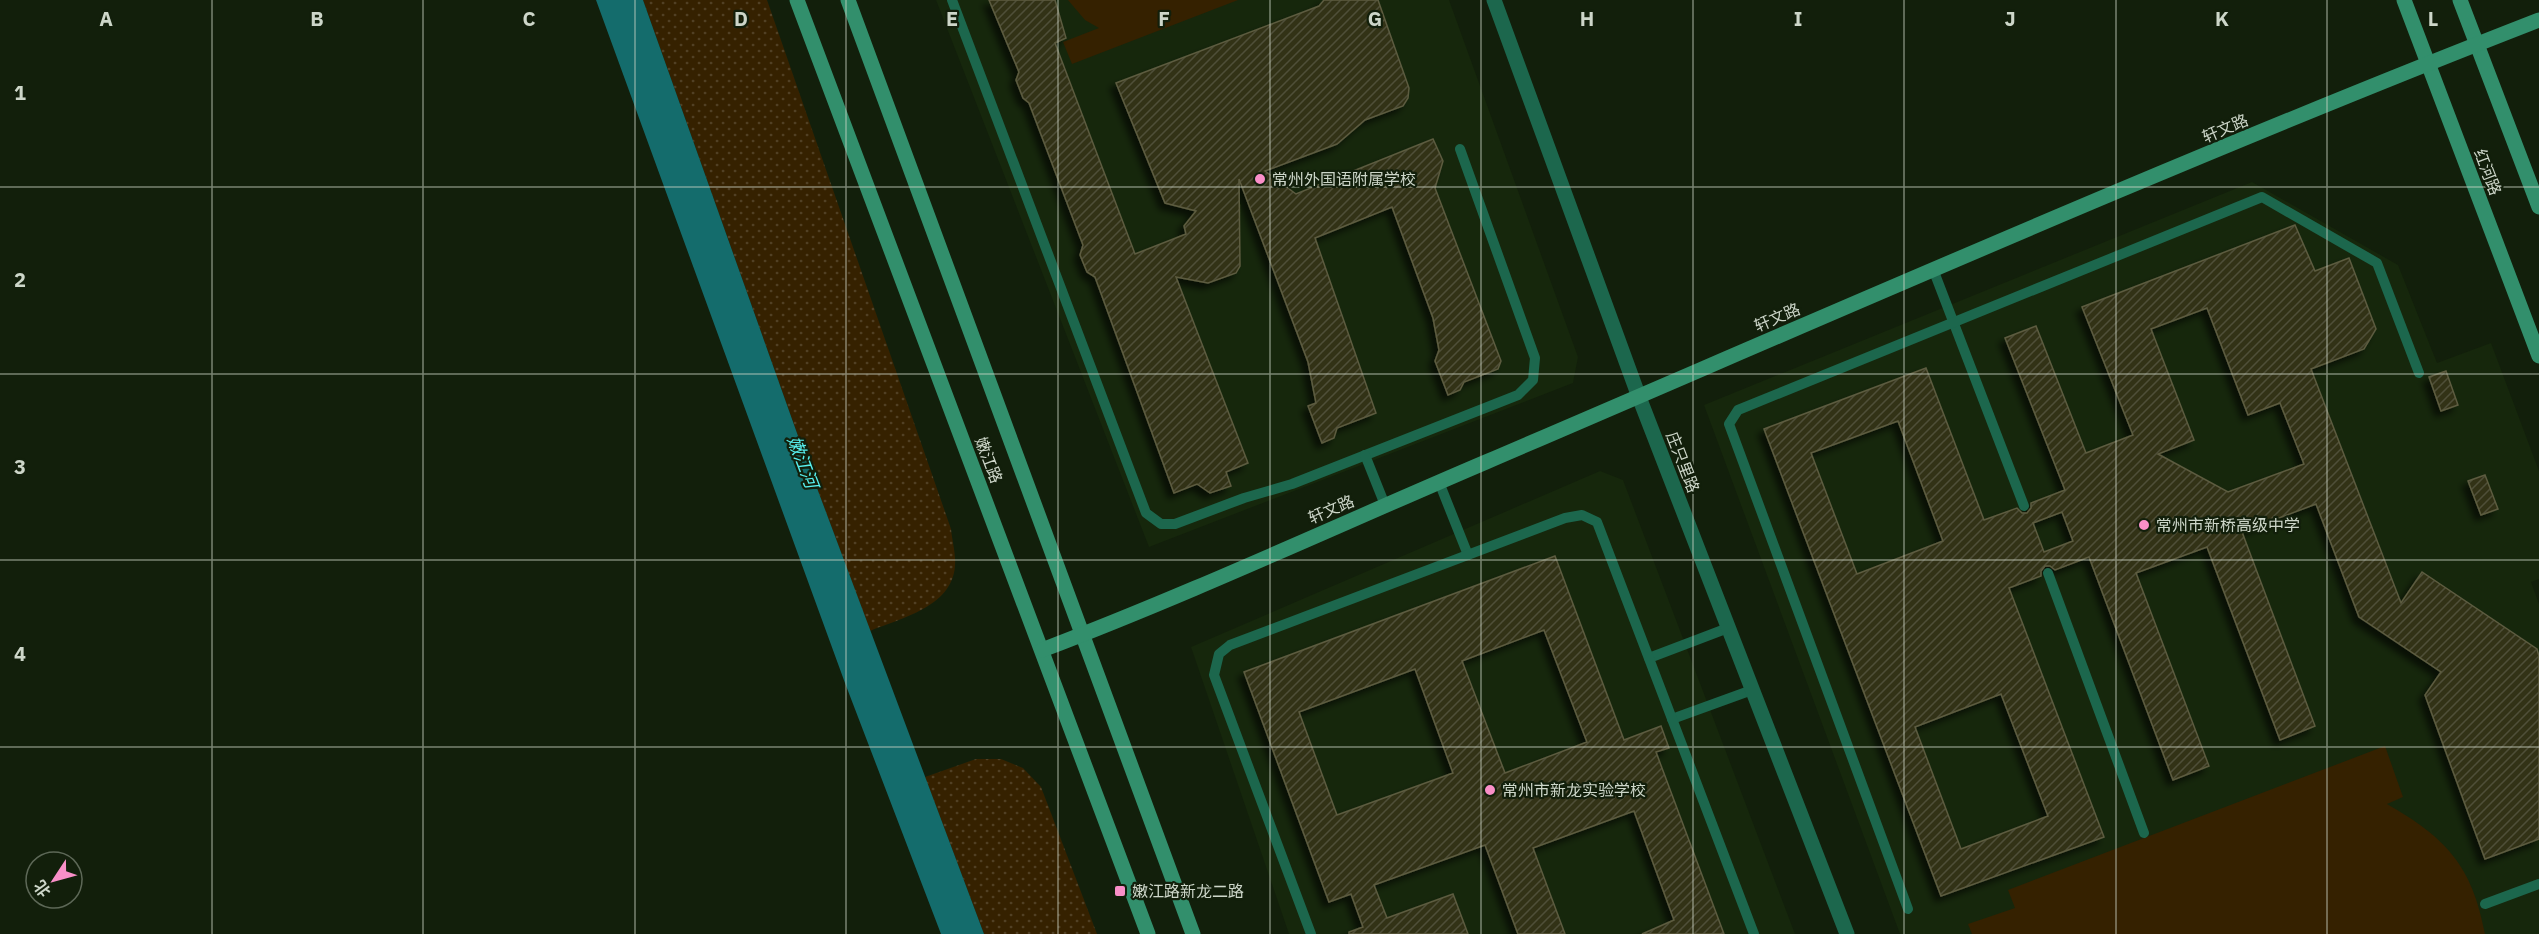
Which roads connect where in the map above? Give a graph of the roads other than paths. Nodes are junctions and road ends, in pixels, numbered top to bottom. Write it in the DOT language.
graph roads {
  1 [pos="797,0"];
  2 [pos="848,0"];
  3 [pos="952,0"];
  4 [pos="1494,0"];
  5 [pos="2404,0"];
  6 [pos="2460,0"];
  7 [pos="2534,22"];
  8 [pos="2477,44"];
  9 [pos="2427,63"];
  10 [pos="1460,149"];
  11 [pos="2539,207"];
  12 [pos="1934,269"];
  13 [pos="1954,322"];
  14 [pos="2539,356"];
  15 [pos="2419,374"];
  16 [pos="1639,397"];
  17 [pos="1365,455"];
  18 [pos="1438,482"];
  19 [pos="1385,505"];
  20 [pos="2024,506"];
  21 [pos="1468,555"];
  22 [pos="2049,573"];
  23 [pos="1728,628"];
  24 [pos="1081,636"];
  25 [pos="1042,650"];
  26 [pos="1649,658"];
  27 [pos="1752,690"];
  28 [pos="1672,719"];
  29 [pos="2144,833"];
  30 [pos="2539,884"];
  31 [pos="2485,904"];
  32 [pos="1908,909"];
  33 [pos="1148,934"];
  34 [pos="1193,934"];
  35 [pos="1311,934"];
  36 [pos="1754,934"];
  37 [pos="1845,934"];
  1 -- 25 [label="street, 嫩江路"];
  2 -- 24 [label="street, 嫩江路"];
  3 -- 17 [label="lane"];
  4 -- 16 [label="street, 庄只里路"];
  5 -- 9 [label="street, 红河路"];
  6 -- 8 [label="street"];
  7 -- 8 [label="street, 轩文路"];
  8 -- 9 [label="street, 轩文路"];
  8 -- 11 [label="street"];
  9 -- 12 [label="street, 轩文路"];
  9 -- 14 [label="street, 红河路"];
  10 -- 17 [label="lane"];
  12 -- 13 [label="lane"];
  12 -- 16 [label="street, 轩文路"];
  13 -- 15 [label="lane"];
  13 -- 20 [label="lane"];
  13 -- 32 [label="lane"];
  16 -- 18 [label="street, 轩文路"];
  16 -- 23 [label="street, 庄只里路"];
  17 -- 19 [label="lane"];
  18 -- 19 [label="street, 轩文路"];
  18 -- 21 [label="lane"];
  19 -- 24 [label="street, 轩文路"];
  21 -- 26 [label="lane"];
  21 -- 35 [label="lane"];
  22 -- 29 [label="lane"];
  23 -- 26 [label="lane"];
  23 -- 27 [label="street, 庄只里路"];
  24 -- 25 [label="street, 轩文路"];
  24 -- 34 [label="street, 嫩江路"];
  25 -- 33 [label="street, 嫩江路"];
  26 -- 28 [label="lane"];
  27 -- 28 [label="lane"];
  27 -- 37 [label="street, 庄只里路"];
  28 -- 36 [label="lane"];
  30 -- 31 [label="lane"];
}
